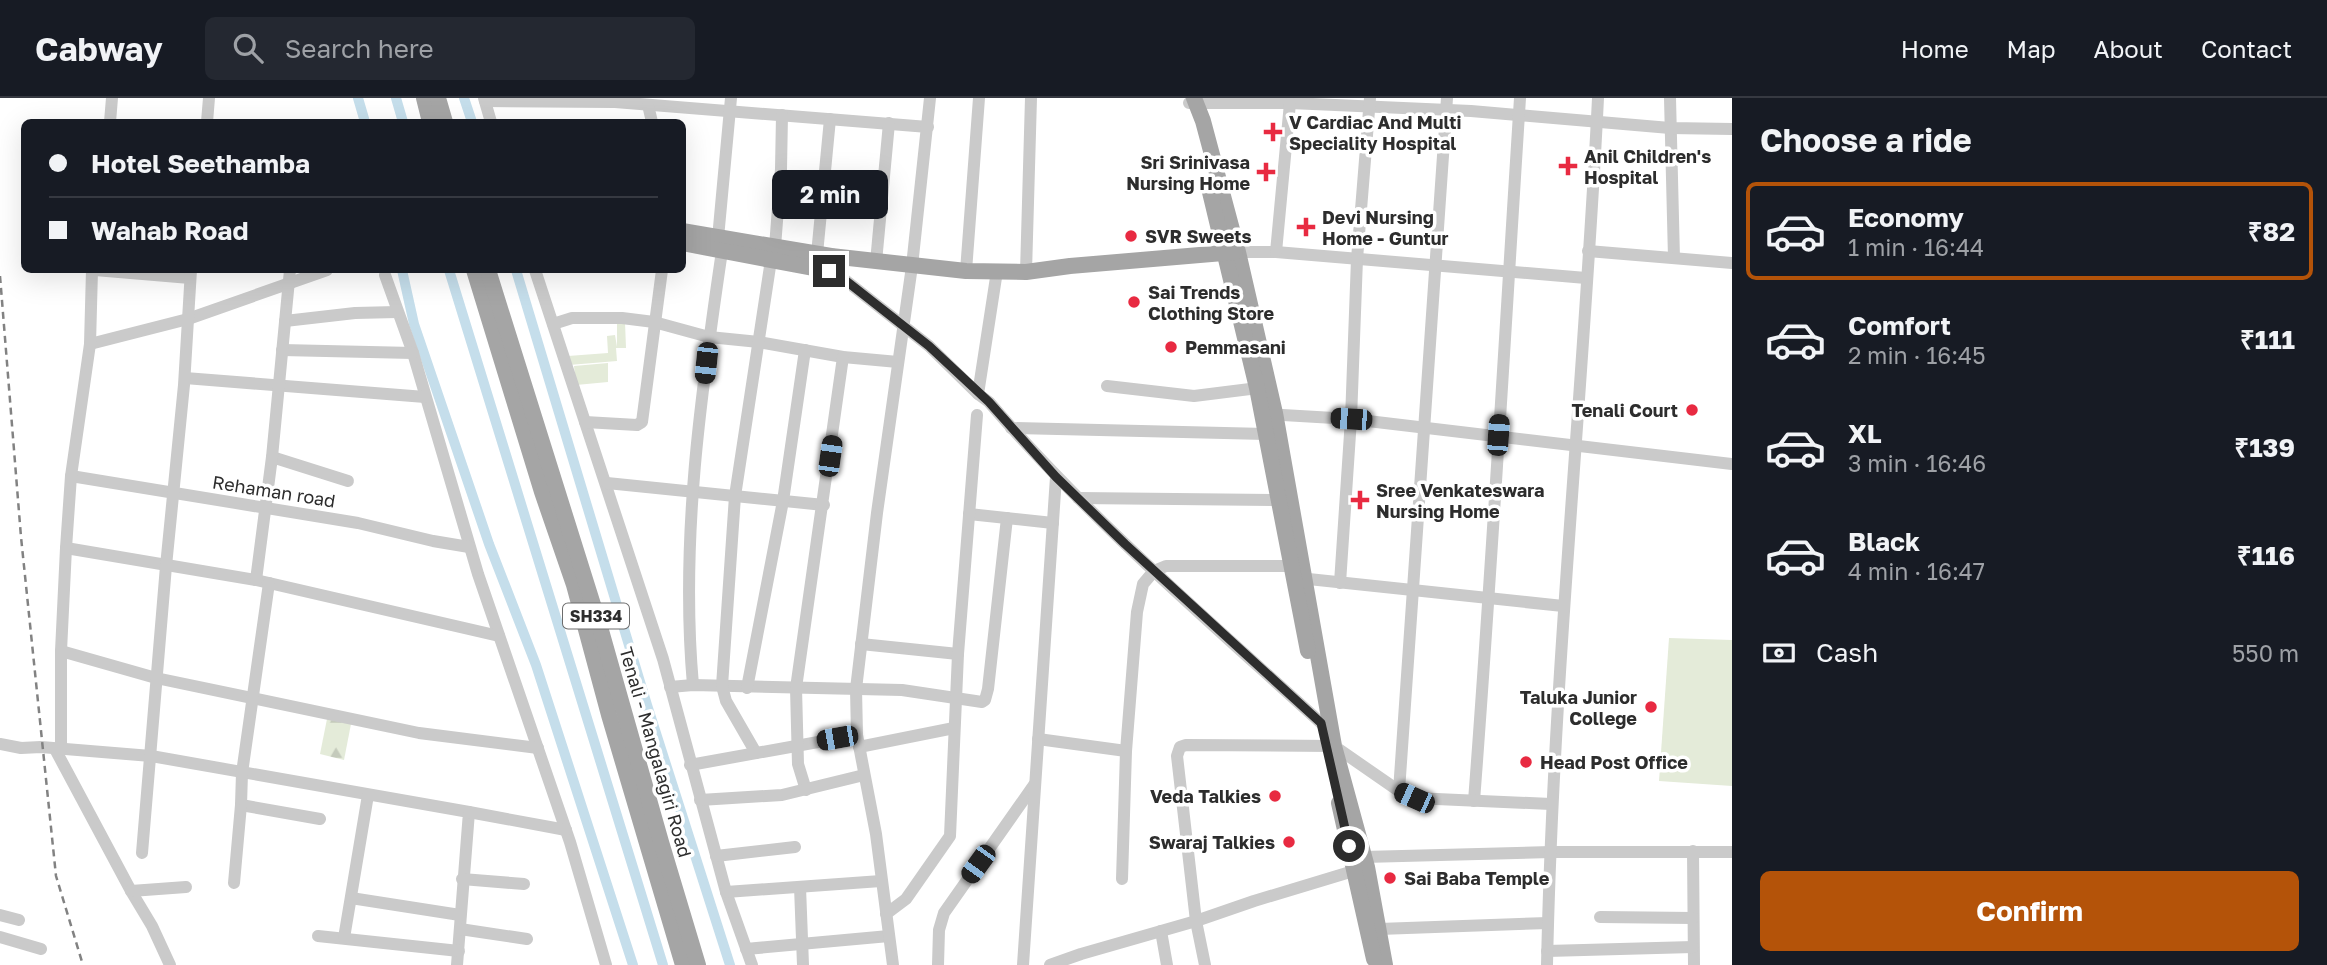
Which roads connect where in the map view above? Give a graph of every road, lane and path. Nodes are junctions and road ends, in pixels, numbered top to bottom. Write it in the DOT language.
graph roads {
  1 [pos="112,98"];
  2 [pos="209,98"];
  3 [pos="424,98"];
  4 [pos="438,98"];
  5 [pos="731,98"];
  6 [pos="930,98"];
  7 [pos="979,98"];
  8 [pos="1031,98"];
  9 [pos="1520,98"];
  10 [pos="1598,98"];
  11 [pos="1671,98"];
  12 [pos="487,99"];
  13 [pos="580,100"];
  14 [pos="1192,100"];
  15 [pos="1290,103"];
  16 [pos="1370,103"];
  17 [pos="648,104"];
  18 [pos="1447,104"];
  19 [pos="730,112"];
  20 [pos="1519,115"];
  21 [pos="782,116"];
  22 [pos="110,119"];
  23 [pos="207,119"];
  24 [pos="429,119"];
  25 [pos="444,119"];
  26 [pos="490,119"];
  27 [pos="651,119"];
  28 [pos="830,119"];
  29 [pos="1597,121"];
  30 [pos="890,123"];
  31 [pos="928,127"];
  32 [pos="1670,128"];
  33 [pos="1732,129"];
  34 [pos="686,232"];
  35 [pos="686,243"];
  36 [pos="720,244"];
  37 [pos="1588,251"];
  38 [pos="1276,252"];
  39 [pos="1231,253"];
  40 [pos="773,254"];
  41 [pos="1674,258"];
  42 [pos="1357,259"];
  43 [pos="825,261"];
  44 [pos="876,262"];
  45 [pos="1732,263"];
  46 [pos="912,266"];
  47 [pos="1437,266"];
  48 [pos="966,271"];
  49 [pos="997,271"];
  50 [pos="1026,272"];
  51 [pos="1509,272"];
  52 [pos="94,273"];
  53 [pos="166,273"];
  54 [pos="308,273"];
  55 [pos="475,273"];
  56 [pos="489,273"];
  57 [pos="537,273"];
  58 [pos="662,273"];
  59 [pos="190,274"];
  60 [pos="385,275"];
  61 [pos="290,276"];
  62 [pos="1586,278"];
  63 [pos="397,312"];
  64 [pos="188,319"];
  65 [pos="285,321"];
  66 [pos="654,322"];
  67 [pos="553,324"];
  68 [pos="903,326"];
  69 [pos="709,337"];
  70 [pos="760,342"];
  71 [pos="90,344"];
  72 [pos="282,350"];
  73 [pos="805,350"];
  74 [pos="413,353"];
  75 [pos="843,357"];
  76 [pos="898,362"];
  77 [pos="185,377"];
  78 [pos="1107,386"];
  79 [pos="279,387"];
  80 [pos="1263,387"];
  81 [pos="978,394"];
  82 [pos="425,397"];
  83 [pos="1268,414"];
  84 [pos="977,415"];
  85 [pos="1351,419"];
  86 [pos="586,422"];
  87 [pos="1424,427"];
  88 [pos="1011,428"];
  89 [pos="1266,434"];
  90 [pos="1498,435"];
  91 [pos="1575,444"];
  92 [pos="272,457"];
  93 [pos="1732,464"];
  94 [pos="71,476"];
  95 [pos="1056,477"];
  96 [pos="348,481"];
  97 [pos="607,483"];
  98 [pos="693,491"];
  99 [pos="173,493"];
  100 [pos="735,496"];
  101 [pos="1078,498"];
  102 [pos="1278,500"];
  103 [pos="783,501"];
  104 [pos="824,505"];
  105 [pos="264,508"];
  106 [pos="968,514"];
  107 [pos="1007,518"];
  108 [pos="1053,523"];
  109 [pos="469,547"];
  110 [pos="66,548"];
  111 [pos="166,566"];
  112 [pos="1154,571"];
  113 [pos="1298,572"];
  114 [pos="256,580"];
  115 [pos="269,583"];
  116 [pos="1340,583"];
  117 [pos="1412,591"];
  118 [pos="1490,598"];
  119 [pos="1563,606"];
  120 [pos="499,636"];
  121 [pos="861,644"];
  122 [pos="61,651"];
  123 [pos="958,654"];
  124 [pos="156,678"];
  125 [pos="693,685"];
  126 [pos="722,686"];
  127 [pos="670,687"];
  128 [pos="747,688"];
  129 [pos="796,688"];
  130 [pos="856,689"];
  131 [pos="253,698"];
  132 [pos="956,699"];
  133 [pos="954,728"];
  134 [pos="1328,737"];
  135 [pos="1038,739"];
  136 [pos="858,741"];
  137 [pos="0,744"];
  138 [pos="797,745"];
  139 [pos="538,748"];
  140 [pos="58,749"];
  141 [pos="1126,751"];
  142 [pos="756,753"];
  143 [pos="151,756"];
  144 [pos="690,765"];
  145 [pos="242,773"];
  146 [pos="864,775"];
  147 [pos="1035,783"];
  148 [pos="806,790"];
  149 [pos="1399,791"];
  150 [pos="368,795"];
  151 [pos="700,800"];
  152 [pos="1474,801"];
  153 [pos="1551,804"];
  154 [pos="241,805"];
  155 [pos="469,811"];
  156 [pos="320,819"];
  157 [pos="565,830"];
  158 [pos="795,847"];
  159 [pos="1693,851"];
  160 [pos="1551,852"];
  161 [pos="1732,852"];
  162 [pos="142,853"];
  163 [pos="716,856"];
  164 [pos="1362,865"];
  165 [pos="462,879"];
  166 [pos="1122,879"];
  167 [pos="881,881"];
  168 [pos="234,883"];
  169 [pos="524,884"];
  170 [pos="186,887"];
  171 [pos="800,887"];
  172 [pos="131,891"];
  173 [pos="726,892"];
  174 [pos="351,898"];
  175 [pos="886,914"];
  176 [pos="0,915"];
  177 [pos="460,915"];
  178 [pos="1600,917"];
  179 [pos="1693,918"];
  180 [pos="19,920"];
  181 [pos="1196,921"];
  182 [pos="1548,923"];
  183 [pos="460,929"];
  184 [pos="1378,929"];
  185 [pos="1161,931"];
  186 [pos="318,936"];
  187 [pos="889,936"];
  188 [pos="0,937"];
  189 [pos="344,938"];
  190 [pos="527,939"];
  191 [pos="802,943"];
  192 [pos="1693,947"];
  193 [pos="41,949"];
  194 [pos="746,949"];
  195 [pos="459,951"];
  196 [pos="1547,951"];
  197 [pos="1083,959"];
  198 [pos="170,965"];
  199 [pos="457,965"];
  200 [pos="606,965"];
  201 [pos="683,965"];
  202 [pos="698,965"];
  203 [pos="752,965"];
  204 [pos="803,965"];
  205 [pos="893,965"];
  206 [pos="938,965"];
  207 [pos="1023,965"];
  208 [pos="1050,965"];
  209 [pos="1167,965"];
  210 [pos="1205,965"];
  211 [pos="1375,965"];
  212 [pos="1385,965"];
  213 [pos="1547,965"];
  214 [pos="1694,965"];
  1 -- 22 [label="street"];
  2 -- 23 [label="street"];
  3 -- 24 [label="main road"];
  4 -- 25 [label="main road"];
  5 -- 19 [label="street"];
  6 -- 31 [label="street"];
  7 -- 48 [label="street"];
  8 -- 50 [label="street"];
  9 -- 20 [label="street"];
  10 -- 29 [label="street"];
  11 -- 32 [label="street"];
  12 -- 13 [label="street"];
  12 -- 26 [label="street"];
  13 -- 17 [label="street"];
  14 -- 15 [label="street"];
  14 -- 39 [label="main road"];
  15 -- 16 [label="street"];
  15 -- 38 [label="street"];
  16 -- 18 [label="street"];
  16 -- 42 [label="street"];
  17 -- 19 [label="street"];
  17 -- 27 [label="street"];
  18 -- 20 [label="street"];
  18 -- 47 [label="street"];
  19 -- 21 [label="street"];
  19 -- 36 [label="street"];
  20 -- 29 [label="street"];
  20 -- 51 [label="street"];
  21 -- 28 [label="street"];
  21 -- 40 [label="street"];
  28 -- 30 [label="street"];
  28 -- 43 [label="street"];
  29 -- 32 [label="street"];
  29 -- 37 [label="street"];
  30 -- 31 [label="street"];
  30 -- 44 [label="street"];
  31 -- 46 [label="street"];
  32 -- 33 [label="street"];
  32 -- 41 [label="street"];
  34 -- 36 [label="main road"];
  35 -- 36 [label="main road"];
  36 -- 40 [label="main road"];
  36 -- 69 [label="street"];
  37 -- 41 [label="street"];
  37 -- 62 [label="street"];
  38 -- 39 [label="street"];
  38 -- 42 [label="street"];
  39 -- 50 [label="main road"];
  39 -- 80 [label="main road"];
  40 -- 43 [label="main road"];
  40 -- 70 [label="street"];
  41 -- 45 [label="street"];
  42 -- 47 [label="street"];
  42 -- 85 [label="street"];
  43 -- 44 [label="main road"];
  43 -- 68 [label="street"];
  44 -- 46 [label="main road"];
  46 -- 48 [label="main road"];
  46 -- 68 [label="street"];
  47 -- 51 [label="street"];
  47 -- 87 [label="street"];
  48 -- 49 [label="main road"];
  49 -- 50 [label="main road"];
  49 -- 81 [label="street"];
  51 -- 62 [label="street"];
  51 -- 90 [label="street"];
  52 -- 71 [label="street"];
  53 -- 59 [label="street"];
  54 -- 61 [label="street"];
  55 -- 201 [label="main road, SH334"];
  56 -- 202 [label="main road, Tenali - Mangalagiri Road / SH334"];
  57 -- 67 [label="street"];
  58 -- 66 [label="street"];
  59 -- 64 [label="street"];
  60 -- 63 [label="street"];
  61 -- 64 [label="street"];
  61 -- 65 [label="street"];
  62 -- 91 [label="street"];
  63 -- 65 [label="street"];
  63 -- 74 [label="street"];
  64 -- 71 [label="street"];
  64 -- 77 [label="street"];
  65 -- 72 [label="street"];
  66 -- 67 [label="street"];
  66 -- 69 [label="street"];
  66 -- 86 [label="street"];
  67 -- 86 [label="street"];
  68 -- 76 [label="street"];
  68 -- 81 [label="street"];
  69 -- 70 [label="street"];
  69 -- 98 [label="street"];
  70 -- 73 [label="street"];
  70 -- 100 [label="street"];
  71 -- 94 [label="street"];
  72 -- 74 [label="street"];
  72 -- 79 [label="street"];
  73 -- 75 [label="street"];
  73 -- 103 [label="street"];
  74 -- 82 [label="street"];
  75 -- 76 [label="street"];
  75 -- 104 [label="street"];
  76 -- 121 [label="street"];
  77 -- 79 [label="street"];
  77 -- 99 [label="street"];
  78 -- 80 [label="street"];
  79 -- 82 [label="street"];
  79 -- 92 [label="street"];
  80 -- 83 [label="main road"];
  81 -- 88 [label="street"];
  82 -- 109 [label="street"];
  83 -- 85 [label="street"];
  83 -- 89 [label="main road"];
  83 -- 113 [label="main road"];
  84 -- 106 [label="street"];
  85 -- 87 [label="street"];
  85 -- 116 [label="street"];
  86 -- 97 [label="street"];
  87 -- 90 [label="street"];
  87 -- 117 [label="street"];
  88 -- 89 [label="street"];
  88 -- 95 [label="street"];
  89 -- 102 [label="main road"];
  90 -- 91 [label="street"];
  90 -- 118 [label="street"];
  91 -- 93 [label="street"];
  91 -- 119 [label="street"];
  92 -- 96 [label="street"];
  92 -- 105 [label="street"];
  94 -- 99 [label="street, Rehaman road"];
  94 -- 110 [label="street"];
  95 -- 101 [label="street"];
  95 -- 108 [label="street"];
  97 -- 98 [label="street"];
  97 -- 127 [label="street"];
  98 -- 100 [label="street"];
  98 -- 125 [label="street"];
  99 -- 105 [label="street, Rehaman road"];
  99 -- 111 [label="street"];
  100 -- 103 [label="street"];
  100 -- 126 [label="street"];
  101 -- 102 [label="street"];
  101 -- 112 [label="street"];
  102 -- 113 [label="main road"];
  103 -- 104 [label="street"];
  103 -- 128 [label="street"];
  104 -- 129 [label="street"];
  105 -- 109 [label="street, Rehaman road"];
  105 -- 114 [label="street"];
  106 -- 107 [label="street"];
  106 -- 123 [label="street"];
  107 -- 108 [label="street"];
  107 -- 132 [label="street"];
  108 -- 135 [label="street"];
  109 -- 120 [label="street"];
  110 -- 111 [label="street"];
  110 -- 122 [label="street"];
  111 -- 114 [label="street"];
  111 -- 124 [label="street"];
  112 -- 113 [label="street"];
  112 -- 134 [label="street"];
  112 -- 141 [label="street"];
  113 -- 116 [label="street"];
  113 -- 134 [label="main road"];
  114 -- 115 [label="street"];
  115 -- 120 [label="street"];
  115 -- 131 [label="street"];
  116 -- 117 [label="street"];
  117 -- 118 [label="street"];
  117 -- 149 [label="street"];
  118 -- 119 [label="street"];
  118 -- 152 [label="street"];
  119 -- 153 [label="street"];
  120 -- 139 [label="street"];
  121 -- 123 [label="street"];
  121 -- 130 [label="street"];
  122 -- 124 [label="street"];
  122 -- 140 [label="street"];
  123 -- 132 [label="street"];
  124 -- 131 [label="street"];
  124 -- 143 [label="street"];
  125 -- 126 [label="street"];
  125 -- 127 [label="street"];
  126 -- 128 [label="street"];
  126 -- 142 [label="street"];
  127 -- 144 [label="street"];
  128 -- 129 [label="street"];
  129 -- 130 [label="street"];
  129 -- 138 [label="street"];
  130 -- 132 [label="street"];
  130 -- 136 [label="street"];
  131 -- 139 [label="street"];
  131 -- 145 [label="street"];
  132 -- 133 [label="street"];
  133 -- 136 [label="street"];
  133 -- 175 [label="street"];
  134 -- 149 [label="street"];
  134 -- 164 [label="main road"];
  134 -- 181 [label="street"];
  135 -- 141 [label="street"];
  135 -- 147 [label="street"];
  136 -- 138 [label="street"];
  136 -- 146 [label="street"];
  137 -- 140 [label="street"];
  138 -- 142 [label="street"];
  138 -- 148 [label="street"];
  139 -- 157 [label="street"];
  140 -- 143 [label="street"];
  140 -- 172 [label="street"];
  141 -- 166 [label="street"];
  142 -- 144 [label="street"];
  143 -- 145 [label="street"];
  143 -- 162 [label="street"];
  144 -- 151 [label="street"];
  145 -- 150 [label="street"];
  145 -- 154 [label="street"];
  146 -- 148 [label="street"];
  146 -- 167 [label="street"];
  147 -- 206 [label="street"];
  147 -- 207 [label="street"];
  148 -- 151 [label="street"];
  149 -- 152 [label="street"];
  150 -- 155 [label="street"];
  150 -- 174 [label="street"];
  151 -- 163 [label="street"];
  152 -- 153 [label="street"];
  153 -- 160 [label="street"];
  154 -- 156 [label="street"];
  154 -- 168 [label="street"];
  155 -- 157 [label="street"];
  155 -- 165 [label="street"];
  157 -- 200 [label="street"];
  158 -- 163 [label="street"];
  159 -- 160 [label="street"];
  159 -- 161 [label="street"];
  159 -- 179 [label="street"];
  160 -- 164 [label="street"];
  160 -- 182 [label="street"];
  163 -- 173 [label="street"];
  164 -- 181 [label="street"];
  164 -- 184 [label="main road"];
  164 -- 211 [label="main road"];
  165 -- 169 [label="street"];
  165 -- 177 [label="street"];
  167 -- 171 [label="street"];
  167 -- 175 [label="street"];
  170 -- 172 [label="street"];
  171 -- 173 [label="street"];
  171 -- 191 [label="street"];
  172 -- 198 [label="street"];
  173 -- 194 [label="street"];
  174 -- 177 [label="street"];
  174 -- 189 [label="street"];
  175 -- 187 [label="street"];
  176 -- 180 [label="street"];
  177 -- 183 [label="street"];
  178 -- 179 [label="street"];
  179 -- 192 [label="street"];
  181 -- 185 [label="street"];
  181 -- 210 [label="street"];
  182 -- 184 [label="street"];
  182 -- 196 [label="street"];
  183 -- 190 [label="street"];
  183 -- 195 [label="street"];
  184 -- 212 [label="main road"];
  185 -- 197 [label="street"];
  185 -- 209 [label="street"];
  186 -- 189 [label="street"];
  187 -- 191 [label="street"];
  187 -- 205 [label="street"];
  188 -- 193 [label="street"];
  189 -- 195 [label="street"];
  191 -- 194 [label="street"];
  191 -- 204 [label="street"];
  192 -- 196 [label="street"];
  192 -- 214 [label="street"];
  194 -- 203 [label="street"];
  195 -- 199 [label="street"];
  196 -- 213 [label="street"];
  197 -- 208 [label="street"];
}
